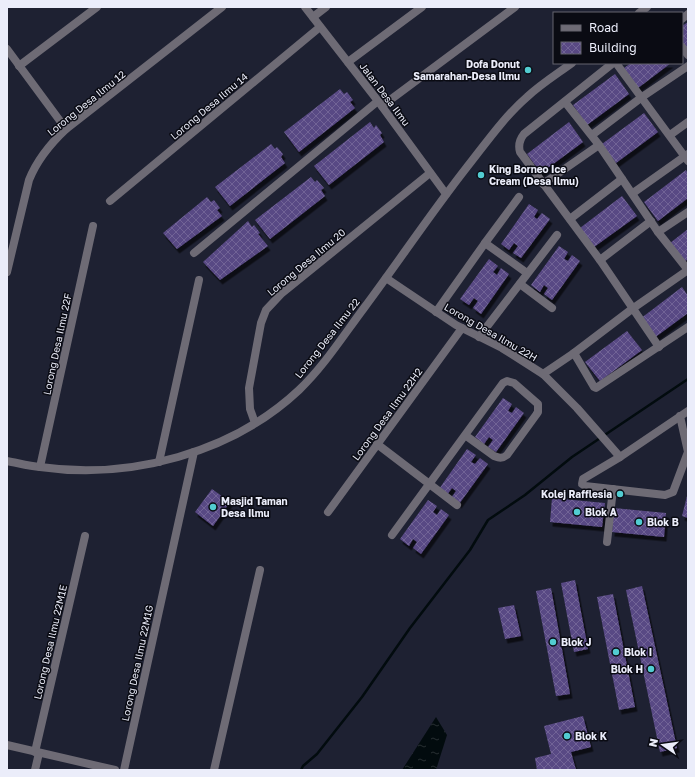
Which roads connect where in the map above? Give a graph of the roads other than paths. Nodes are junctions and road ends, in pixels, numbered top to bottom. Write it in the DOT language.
graph roads {
  1 [pos="97,7"];
  2 [pos="222,7"];
  3 [pos="305,7"];
  4 [pos="326,7"];
  5 [pos="422,7"];
  6 [pos="515,7"];
  7 [pos="313,17"];
  8 [pos="320,27"];
  9 [pos="8,53"];
  10 [pos="348,62"];
  11 [pos="571,64"];
  12 [pos="614,64"];
  13 [pos="616,64"];
  14 [pos="19,66"];
  15 [pos="688,66"];
  16 [pos="642,98"];
  17 [pos="565,102"];
  18 [pos="380,104"];
  19 [pos="688,122"];
  20 [pos="66,129"];
  21 [pos="592,135"];
  22 [pos="670,135"];
  23 [pos="599,144"];
  24 [pos="687,157"];
  25 [pos="430,173"];
  26 [pos="622,179"];
  27 [pos="543,184"];
  28 [pos="633,193"];
  29 [pos="446,194"];
  30 [pos="519,196"];
  31 [pos="110,201"];
  32 [pos="688,212"];
  33 [pos="570,219"];
  34 [pos="651,221"];
  35 [pos="92,226"];
  36 [pos="658,232"];
  37 [pos="557,235"];
  38 [pos="485,243"];
  39 [pos="194,253"];
  40 [pos="600,260"];
  41 [pos="688,270"];
  42 [pos="7,272"];
  43 [pos="527,273"];
  44 [pos="386,278"];
  45 [pos="199,280"];
  46 [pos="520,284"];
  47 [pos="552,308"];
  48 [pos="632,309"];
  49 [pos="436,312"];
  50 [pos="688,327"];
  51 [pos="462,328"];
  52 [pos="479,337"];
  53 [pos="658,347"];
  54 [pos="574,352"];
  55 [pos="543,374"];
  56 [pos="688,411"];
  57 [pos="680,416"];
  58 [pos="255,423"];
  59 [pos="465,435"];
  60 [pos="378,444"];
  61 [pos="194,452"];
  62 [pos="688,452"];
  63 [pos="620,457"];
  64 [pos="7,461"];
  65 [pos="159,462"];
  66 [pos="40,468"];
  67 [pos="429,484"];
  68 [pos="613,489"];
  69 [pos="457,505"];
  70 [pos="328,512"];
  71 [pos="392,535"];
  72 [pos="85,536"];
  73 [pos="607,542"];
  74 [pos="260,570"];
  75 [pos="7,745"];
  76 [pos="37,752"];
  77 [pos="35,770"];
  78 [pos="115,770"];
  79 [pos="124,770"];
  80 [pos="214,770"];
  1 -- 14 [label="street"];
  2 -- 20 [label="street, Lorong Desa Ilmu 12"];
  3 -- 7 [label="street, Jalan Desa Ilmu"];
  4 -- 7 [label="street"];
  5 -- 10 [label="street"];
  6 -- 18 [label="street"];
  7 -- 8 [label="street, Jalan Desa Ilmu"];
  8 -- 10 [label="street, Jalan Desa Ilmu"];
  8 -- 31 [label="street, Lorong Desa Ilmu 14"];
  9 -- 14 [label="street"];
  10 -- 18 [label="street, Jalan Desa Ilmu"];
  11 -- 29 [label="street, Lorong Desa Ilmu 22"];
  12 -- 17 [label="street"];
  13 -- 16 [label="street"];
  14 -- 20 [label="street"];
  15 -- 16 [label="street"];
  16 -- 21 [label="street"];
  16 -- 22 [label="street"];
  17 -- 21 [label="street"];
  17 -- 27 [label="street"];
  18 -- 25 [label="street, Jalan Desa Ilmu"];
  18 -- 39 [label="street"];
  19 -- 22 [label="street"];
  20 -- 42 [label="street, Lorong Desa Ilmu 12"];
  21 -- 23 [label="street"];
  22 -- 24 [label="street"];
  23 -- 26 [label="street"];
  23 -- 27 [label="street"];
  24 -- 28 [label="street"];
  25 -- 29 [label="street, Jalan Desa Ilmu"];
  25 -- 58 [label="street, Lorong Desa Ilmu 20"];
  26 -- 28 [label="street"];
  26 -- 33 [label="street"];
  27 -- 33 [label="street"];
  28 -- 34 [label="street"];
  29 -- 44 [label="street, Lorong Desa Ilmu 22"];
  30 -- 38 [label="street"];
  32 -- 36 [label="street"];
  33 -- 40 [label="street"];
  34 -- 36 [label="street"];
  34 -- 40 [label="street"];
  35 -- 66 [label="street, Lorong Desa Ilmu 22F"];
  36 -- 41 [label="street"];
  37 -- 43 [label="street"];
  38 -- 43 [label="street"];
  38 -- 49 [label="street"];
  40 -- 48 [label="street"];
  41 -- 48 [label="street"];
  43 -- 46 [label="street"];
  44 -- 49 [label="street, Lorong Desa Ilmu 22H"];
  44 -- 58 [label="street, Lorong Desa Ilmu 22"];
  45 -- 65 [label="street"];
  46 -- 47 [label="street"];
  46 -- 52 [label="street"];
  48 -- 53 [label="street"];
  48 -- 54 [label="street"];
  49 -- 51 [label="street, Lorong Desa Ilmu 22H"];
  50 -- 53 [label="street"];
  51 -- 52 [label="street, Lorong Desa Ilmu 22H"];
  51 -- 60 [label="street, Lorong Desa Ilmu 22H2"];
  52 -- 55 [label="street, Lorong Desa Ilmu 22H"];
  53 -- 54 [label="street"];
  54 -- 55 [label="street"];
  55 -- 63 [label="street, Lorong Desa Ilmu 22H"];
  56 -- 57 [label="street"];
  57 -- 62 [label="street"];
  57 -- 63 [label="street"];
  58 -- 61 [label="street, Lorong Desa Ilmu 22"];
  59 -- 59 [label="street"];
  59 -- 67 [label="street"];
  60 -- 67 [label="street"];
  60 -- 70 [label="street, Lorong Desa Ilmu 22H2"];
  61 -- 65 [label="street, Lorong Desa Ilmu 22"];
  61 -- 79 [label="street, Lorong Desa Ilmu 22M1G"];
  62 -- 68 [label="street"];
  63 -- 68 [label="street"];
  64 -- 66 [label="street, Lorong Desa Ilmu 22"];
  65 -- 66 [label="street, Lorong Desa Ilmu 22"];
  67 -- 69 [label="street"];
  67 -- 71 [label="street"];
  68 -- 73 [label="street"];
  72 -- 76 [label="street, Lorong Desa Ilmu 22M1E"];
  74 -- 80 [label="street"];
  75 -- 76 [label="street"];
  76 -- 77 [label="street, Lorong Desa Ilmu 22M1E"];
  76 -- 78 [label="street"];
}
